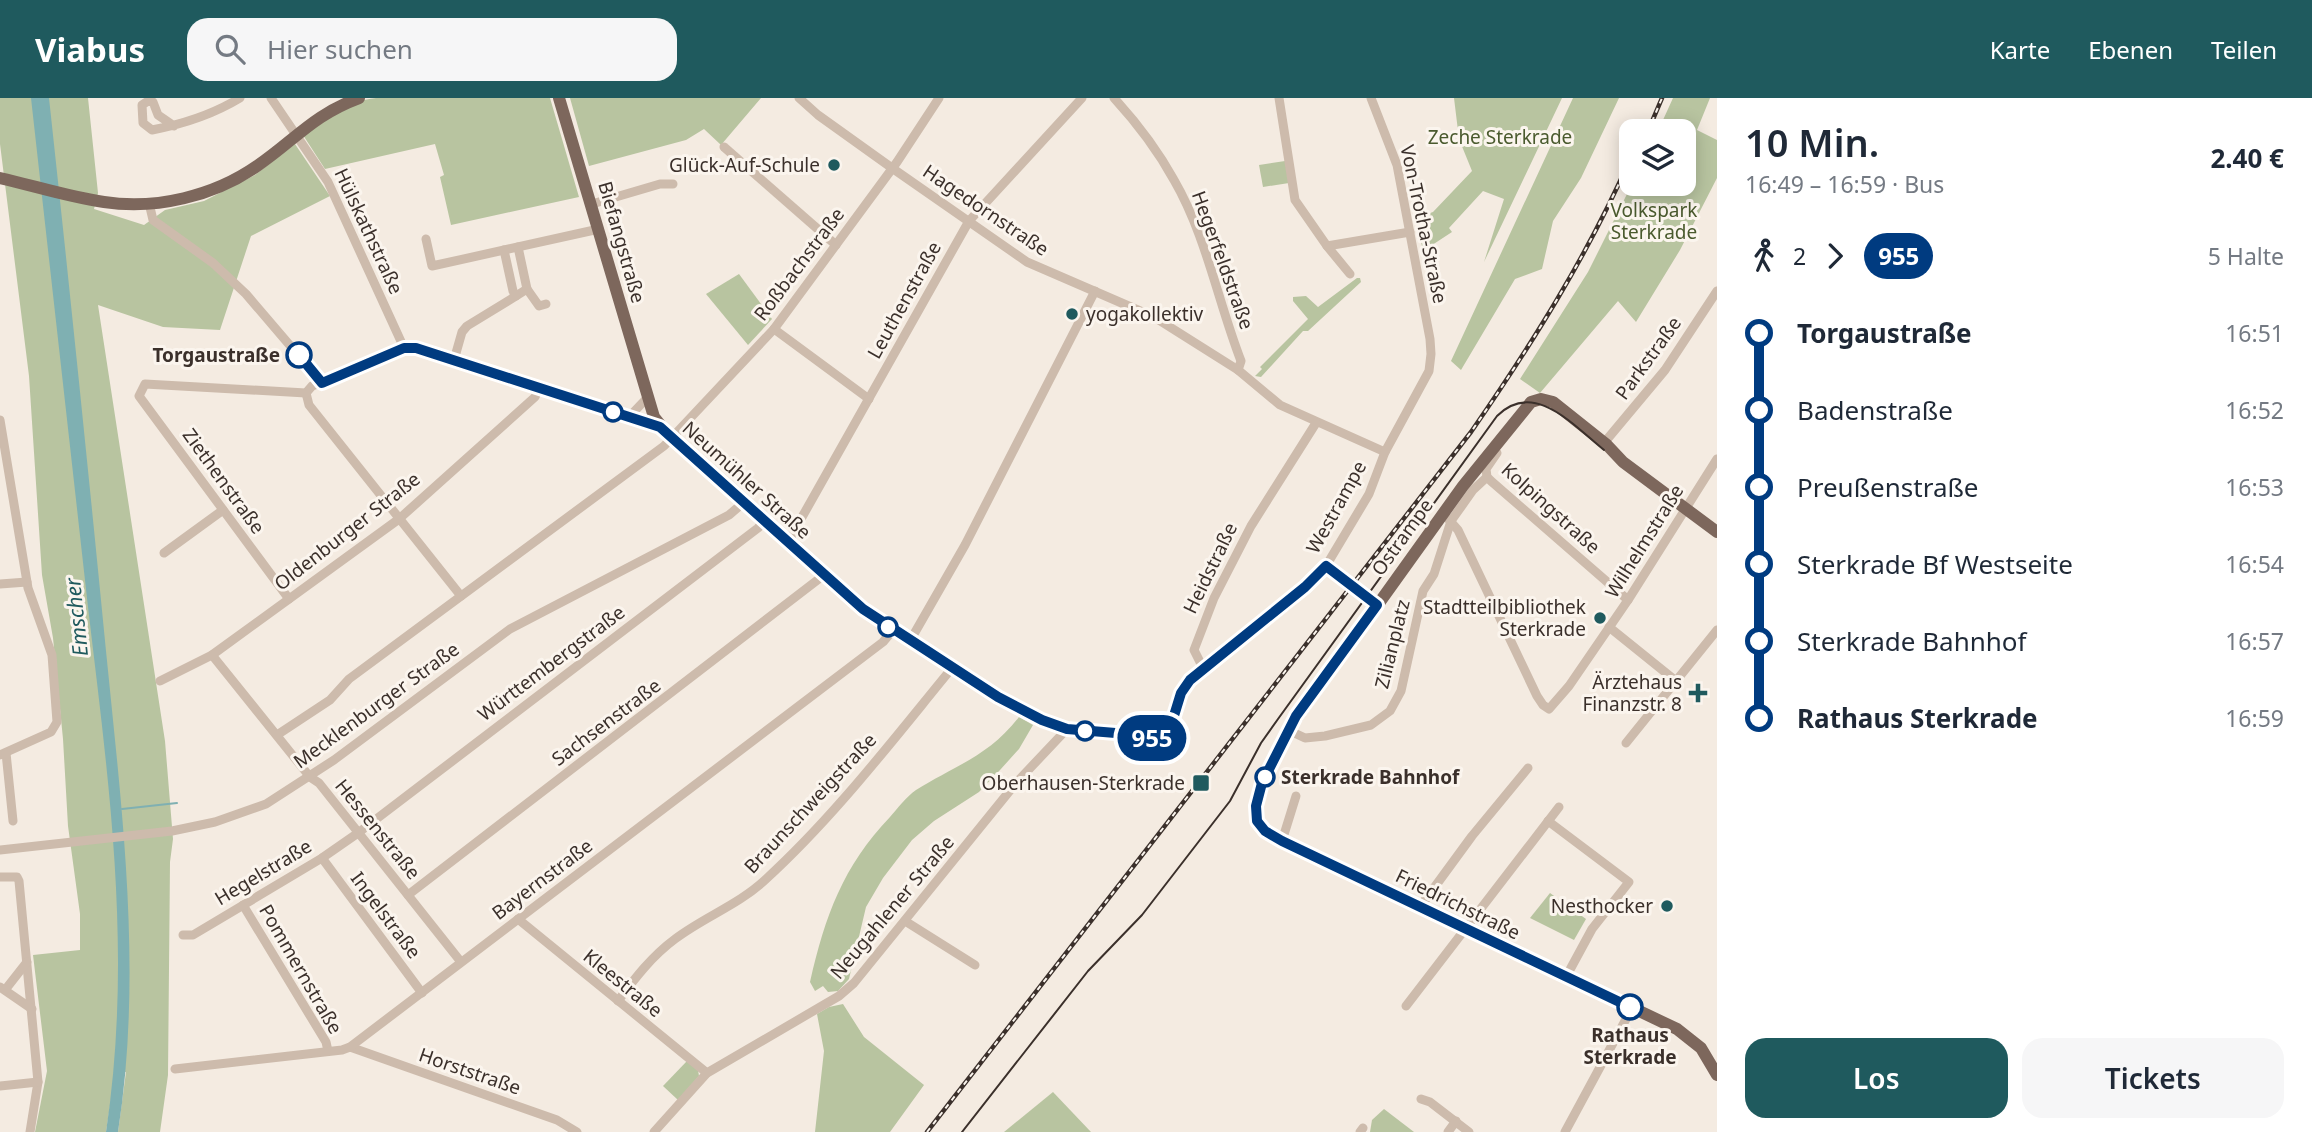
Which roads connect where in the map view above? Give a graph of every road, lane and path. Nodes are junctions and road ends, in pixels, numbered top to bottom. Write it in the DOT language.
graph roads {
  1 [pos="240,98"];
  2 [pos="271,98"];
  3 [pos="359,98"];
  4 [pos="559,98"];
  5 [pos="799,98"];
  6 [pos="939,98"];
  7 [pos="1082,98"];
  8 [pos="1114,98"];
  9 [pos="1279,98"];
  10 [pos="1371,98"];
  11 [pos="174,126"];
  12 [pos="295,135"];
  13 [pos="724,147"];
  14 [pos="892,169"];
  15 [pos="0,178"];
  16 [pos="673,184"];
  17 [pos="149,203"];
  18 [pos="592,204"];
  19 [pos="969,220"];
  20 [pos="599,229"];
  21 [pos="1410,232"];
  22 [pos="426,239"];
  23 [pos="836,245"];
  24 [pos="1327,246"];
  25 [pos="518,247"];
  26 [pos="504,250"];
  27 [pos="1350,274"];
  28 [pos="527,289"];
  29 [pos="1095,291"];
  30 [pos="1717,291"];
  31 [pos="516,296"];
  32 [pos="547,304"];
  33 [pos="774,329"];
  34 [pos="404,348"];
  35 [pos="454,360"];
  36 [pos="1431,360"];
  37 [pos="1238,370"];
  38 [pos="322,383"];
  39 [pos="539,387"];
  40 [pos="306,393"];
  41 [pos="648,397"];
  42 [pos="869,399"];
  43 [pos="629,417"];
  44 [pos="0,420"];
  45 [pos="1316,423"];
  46 [pos="660,427"];
  47 [pos="1505,433"];
  48 [pos="670,438"];
  49 [pos="1604,443"];
  50 [pos="1385,452"];
  51 [pos="1717,459"];
  52 [pos="1488,477"];
  53 [pos="0,483"];
  54 [pos="10,484"];
  55 [pos="743,503"];
  56 [pos="1687,509"];
  57 [pos="223,510"];
  58 [pos="1447,517"];
  59 [pos="399,519"];
  60 [pos="764,521"];
  61 [pos="1717,532"];
  62 [pos="788,542"];
  63 [pos="164,553"];
  64 [pos="1330,569"];
  65 [pos="824,575"];
  66 [pos="27,582"];
  67 [pos="0,584"];
  68 [pos="461,596"];
  69 [pos="289,599"];
  70 [pos="1629,600"];
  71 [pos="1375,603"];
  72 [pos="1609,627"];
  73 [pos="893,631"];
  74 [pos="1717,631"];
  75 [pos="911,641"];
  76 [pos="212,655"];
  77 [pos="952,668"];
  78 [pos="1203,668"];
  79 [pos="160,681"];
  80 [pos="1676,681"];
  81 [pos="1067,729"];
  82 [pos="1287,730"];
  83 [pos="277,735"];
  84 [pos="1626,743"];
  85 [pos="3,754"];
  86 [pos="1528,768"];
  87 [pos="310,777"];
  88 [pos="1296,796"];
  89 [pos="1559,807"];
  90 [pos="13,821"];
  91 [pos="1548,821"];
  92 [pos="358,833"];
  93 [pos="1268,833"];
  94 [pos="1282,841"];
  95 [pos="0,850"];
  96 [pos="322,858"];
  97 [pos="0,877"];
  98 [pos="408,895"];
  99 [pos="243,905"];
  100 [pos="1420,907"];
  101 [pos="518,919"];
  102 [pos="905,921"];
  103 [pos="1464,928"];
  104 [pos="183,935"];
  105 [pos="27,962"];
  106 [pos="461,962"];
  107 [pos="975,965"];
  108 [pos="1566,977"];
  109 [pos="3,989"];
  110 [pos="422,993"];
  111 [pos="618,1001"];
  112 [pos="1406,1006"];
  113 [pos="1632,1008"];
  114 [pos="32,1009"];
  115 [pos="350,1047"];
  116 [pos="328,1051"];
  117 [pos="175,1069"];
  118 [pos="707,1073"];
  119 [pos="1717,1075"];
  120 [pos="38,1082"];
  121 [pos="0,1086"];
  122 [pos="1421,1099"];
  123 [pos="1455,1121"];
  124 [pos="30,1132"];
  125 [pos="577,1132"];
  126 [pos="654,1132"];
  127 [pos="1448,1132"];
  128 [pos="1469,1132"];
  129 [pos="1565,1132"];
  1 -- 11 [label="street"];
  2 -- 12 [label="street, Hülskathstraße"];
  3 -- 12 [label="main road"];
  4 -- 18 [label="main road, Biefangstraße"];
  5 -- 14 [label="street, Hagedornstraße"];
  6 -- 14 [label="street, Roßbachstraße"];
  7 -- 19 [label="street, Leuthenstraße"];
  8 -- 37 [label="street, Hegerfeldstraße"];
  9 -- 24 [label="street"];
  10 -- 21 [label="street, Von-Trotha-Straße"];
  12 -- 17 [label="main road"];
  12 -- 34 [label="street, Hülskathstraße"];
  13 -- 23 [label="street"];
  14 -- 19 [label="street, Hagedornstraße"];
  14 -- 23 [label="street, Roßbachstraße"];
  15 -- 17 [label="main road"];
  16 -- 18 [label="street"];
  17 -- 38 [label="street"];
  18 -- 20 [label="main road, Biefangstraße"];
  19 -- 29 [label="street, Hagedornstraße"];
  19 -- 42 [label="street, Leuthenstraße"];
  20 -- 25 [label="street"];
  20 -- 41 [label="main road, Biefangstraße"];
  21 -- 24 [label="street"];
  21 -- 36 [label="street, Von-Trotha-Straße"];
  22 -- 26 [label="street"];
  23 -- 33 [label="street, Roßbachstraße"];
  24 -- 27 [label="street"];
  25 -- 26 [label="street"];
  25 -- 28 [label="street"];
  26 -- 31 [label="street"];
  28 -- 31 [label="street"];
  28 -- 32 [label="street"];
  29 -- 37 [label="street, Hagedornstraße"];
  29 -- 75 [label="street"];
  30 -- 49 [label="street, Parkstraße"];
  31 -- 35 [label="street"];
  33 -- 42 [label="street"];
  33 -- 48 [label="street, Roßbachstraße"];
  34 -- 35 [label="street, Neumühler Straße"];
  34 -- 38 [label="street"];
  35 -- 39 [label="street, Neumühler Straße"];
  36 -- 50 [label="street, Westrampe"];
  37 -- 45 [label="street, Hagedornstraße"];
  38 -- 40 [label="street"];
  39 -- 43 [label="street, Neumühler Straße"];
  39 -- 59 [label="street, Oldenburger Straße"];
  40 -- 57 [label="street, Ziethenstraße"];
  40 -- 59 [label="street"];
  41 -- 43 [label="street"];
  41 -- 46 [label="main road, Biefangstraße"];
  42 -- 62 [label="street, Leuthenstraße"];
  43 -- 46 [label="street, Neumühler Straße"];
  44 -- 54 [label="street"];
  45 -- 50 [label="street, Hagedornstraße"];
  45 -- 78 [label="street, Heidstraße"];
  46 -- 48 [label="main road, Neumühler Straße"];
  47 -- 49 [label="main road, Ostrampe"];
  47 -- 52 [label="street, Kolpingstraße"];
  47 -- 58 [label="main road, Ostrampe"];
  48 -- 55 [label="main road, Neumühler Straße"];
  48 -- 68 [label="street, Roßbachstraße"];
  49 -- 56 [label="main road"];
  50 -- 64 [label="street, Westrampe"];
  51 -- 56 [label="street, Wilhelmstraße"];
  52 -- 58 [label="street, Ostrampe"];
  52 -- 70 [label="street, Kolpingstraße"];
  53 -- 54 [label="street"];
  54 -- 66 [label="street"];
  55 -- 60 [label="main road, Neumühler Straße"];
  55 -- 87 [label="street, Mecklenburger Straße"];
  56 -- 61 [label="main road"];
  56 -- 70 [label="street, Wilhelmstraße"];
  57 -- 63 [label="street"];
  57 -- 69 [label="street, Ziethenstraße"];
  58 -- 71 [label="main road, Ostrampe"];
  58 -- 72 [label="street, Wilhelmstraße"];
  58 -- 82 [label="street, Zilianplatz"];
  59 -- 68 [label="street"];
  59 -- 69 [label="street, Oldenburger Straße"];
  60 -- 62 [label="main road, Neumühler Straße"];
  60 -- 92 [label="street, Württembergstraße"];
  62 -- 65 [label="main road, Neumühler Straße"];
  64 -- 71 [label="main road, bridge"];
  64 -- 78 [label="main road, Westrampe"];
  65 -- 73 [label="main road, Neumühler Straße"];
  65 -- 98 [label="street, Sachsenstraße"];
  66 -- 67 [label="street"];
  66 -- 85 [label="street"];
  68 -- 83 [label="street, Roßbachstraße"];
  69 -- 76 [label="street, Oldenburger Straße"];
  70 -- 72 [label="street, Wilhelmstraße"];
  71 -- 82 [label="main road, Ostrampe"];
  72 -- 80 [label="street"];
  73 -- 75 [label="main road, Neumühler Straße"];
  73 -- 101 [label="street, Bayernstraße"];
  74 -- 80 [label="street"];
  75 -- 77 [label="main road, Neumühler Straße"];
  76 -- 79 [label="street, Oldenburger Straße"];
  76 -- 83 [label="street, Hessenstraße"];
  77 -- 81 [label="main road, Neumühler Straße"];
  77 -- 111 [label="street, Braunschweigstraße"];
  78 -- 81 [label="main road, Neumühler Straße"];
  80 -- 84 [label="street"];
  81 -- 102 [label="street, Neugahlener Straße"];
  82 -- 93 [label="main road, Ostrampe"];
  83 -- 87 [label="street, Hessenstraße"];
  85 -- 90 [label="street"];
  86 -- 100 [label="street"];
  87 -- 92 [label="street, Hessenstraße"];
  87 -- 95 [label="street, Mecklenburger Straße"];
  88 -- 94 [label="street"];
  89 -- 91 [label="street"];
  91 -- 103 [label="street"];
  91 -- 108 [label="street"];
  92 -- 96 [label="street, Hegelstraße"];
  92 -- 98 [label="street, Hessenstraße"];
  93 -- 94 [label="main road, Friedrichstraße"];
  94 -- 100 [label="main road, Friedrichstraße"];
  96 -- 99 [label="street, Hegelstraße"];
  96 -- 110 [label="street, Ingelstraße"];
  97 -- 105 [label="street"];
  98 -- 106 [label="street, Hessenstraße"];
  99 -- 104 [label="street, Hegelstraße"];
  99 -- 116 [label="street, Pommernstraße"];
  100 -- 103 [label="main road, Friedrichstraße"];
  101 -- 106 [label="street, Bayernstraße"];
  101 -- 111 [label="street, Kleestraße"];
  102 -- 107 [label="street"];
  102 -- 118 [label="street, Neugahlener Straße"];
  103 -- 108 [label="main road, Friedrichstraße"];
  103 -- 112 [label="street"];
  105 -- 109 [label="street"];
  105 -- 114 [label="street"];
  106 -- 110 [label="street, Bayernstraße"];
  108 -- 113 [label="main road, Friedrichstraße"];
  109 -- 114 [label="street"];
  110 -- 115 [label="street, Bayernstraße"];
  111 -- 118 [label="street, Kleestraße"];
  113 -- 119 [label="main road, Friedrichstraße"];
  113 -- 129 [label="street"];
  114 -- 120 [label="street"];
  115 -- 116 [label="street, Bayernstraße"];
  115 -- 125 [label="street, Horststraße"];
  116 -- 117 [label="street, Bayernstraße"];
  118 -- 126 [label="street, Neugahlener Straße"];
  120 -- 121 [label="street"];
  120 -- 124 [label="street"];
  122 -- 123 [label="street"];
  123 -- 127 [label="street"];
  123 -- 128 [label="street"];
}
